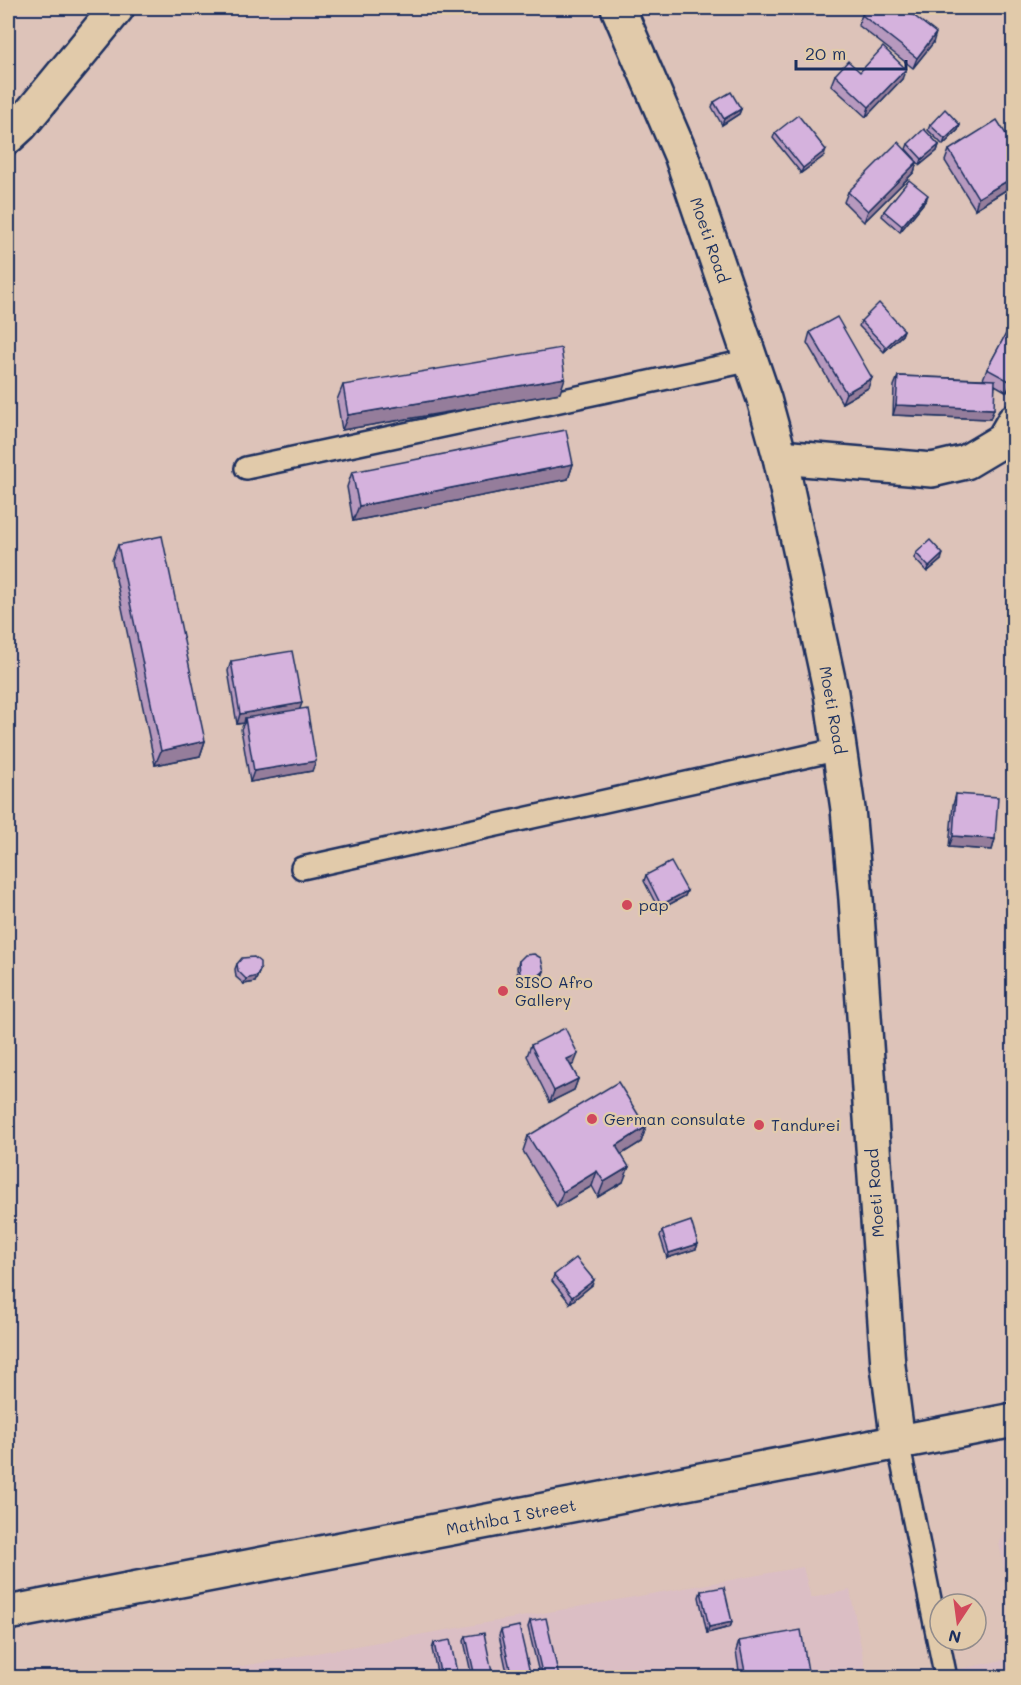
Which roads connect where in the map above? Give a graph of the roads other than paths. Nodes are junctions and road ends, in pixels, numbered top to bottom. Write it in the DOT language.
graph roads {
  1 [pos="117,8"];
  2 [pos="618,8"];
  3 [pos="8,137"];
  4 [pos="752,360"];
  5 [pos="1014,421"];
  6 [pos="780,456"];
  7 [pos="246,468"];
  8 [pos="840,750"];
  9 [pos="302,868"];
  10 [pos="1014,1420"];
  11 [pos="898,1442"];
  12 [pos="8,1613"];
  13 [pos="946,1677"];
  1 -- 3 [label="street"];
  2 -- 4 [label="street, Moeti Road"];
  4 -- 6 [label="street, Moeti Road"];
  4 -- 7 [label="lane"];
  5 -- 6 [label="street"];
  6 -- 8 [label="street, Moeti Road"];
  8 -- 9 [label="lane"];
  8 -- 11 [label="street, Moeti Road"];
  10 -- 11 [label="street, Mathiba I Street"];
  11 -- 12 [label="street, Mathiba I Street"];
  11 -- 13 [label="lane"];
}
